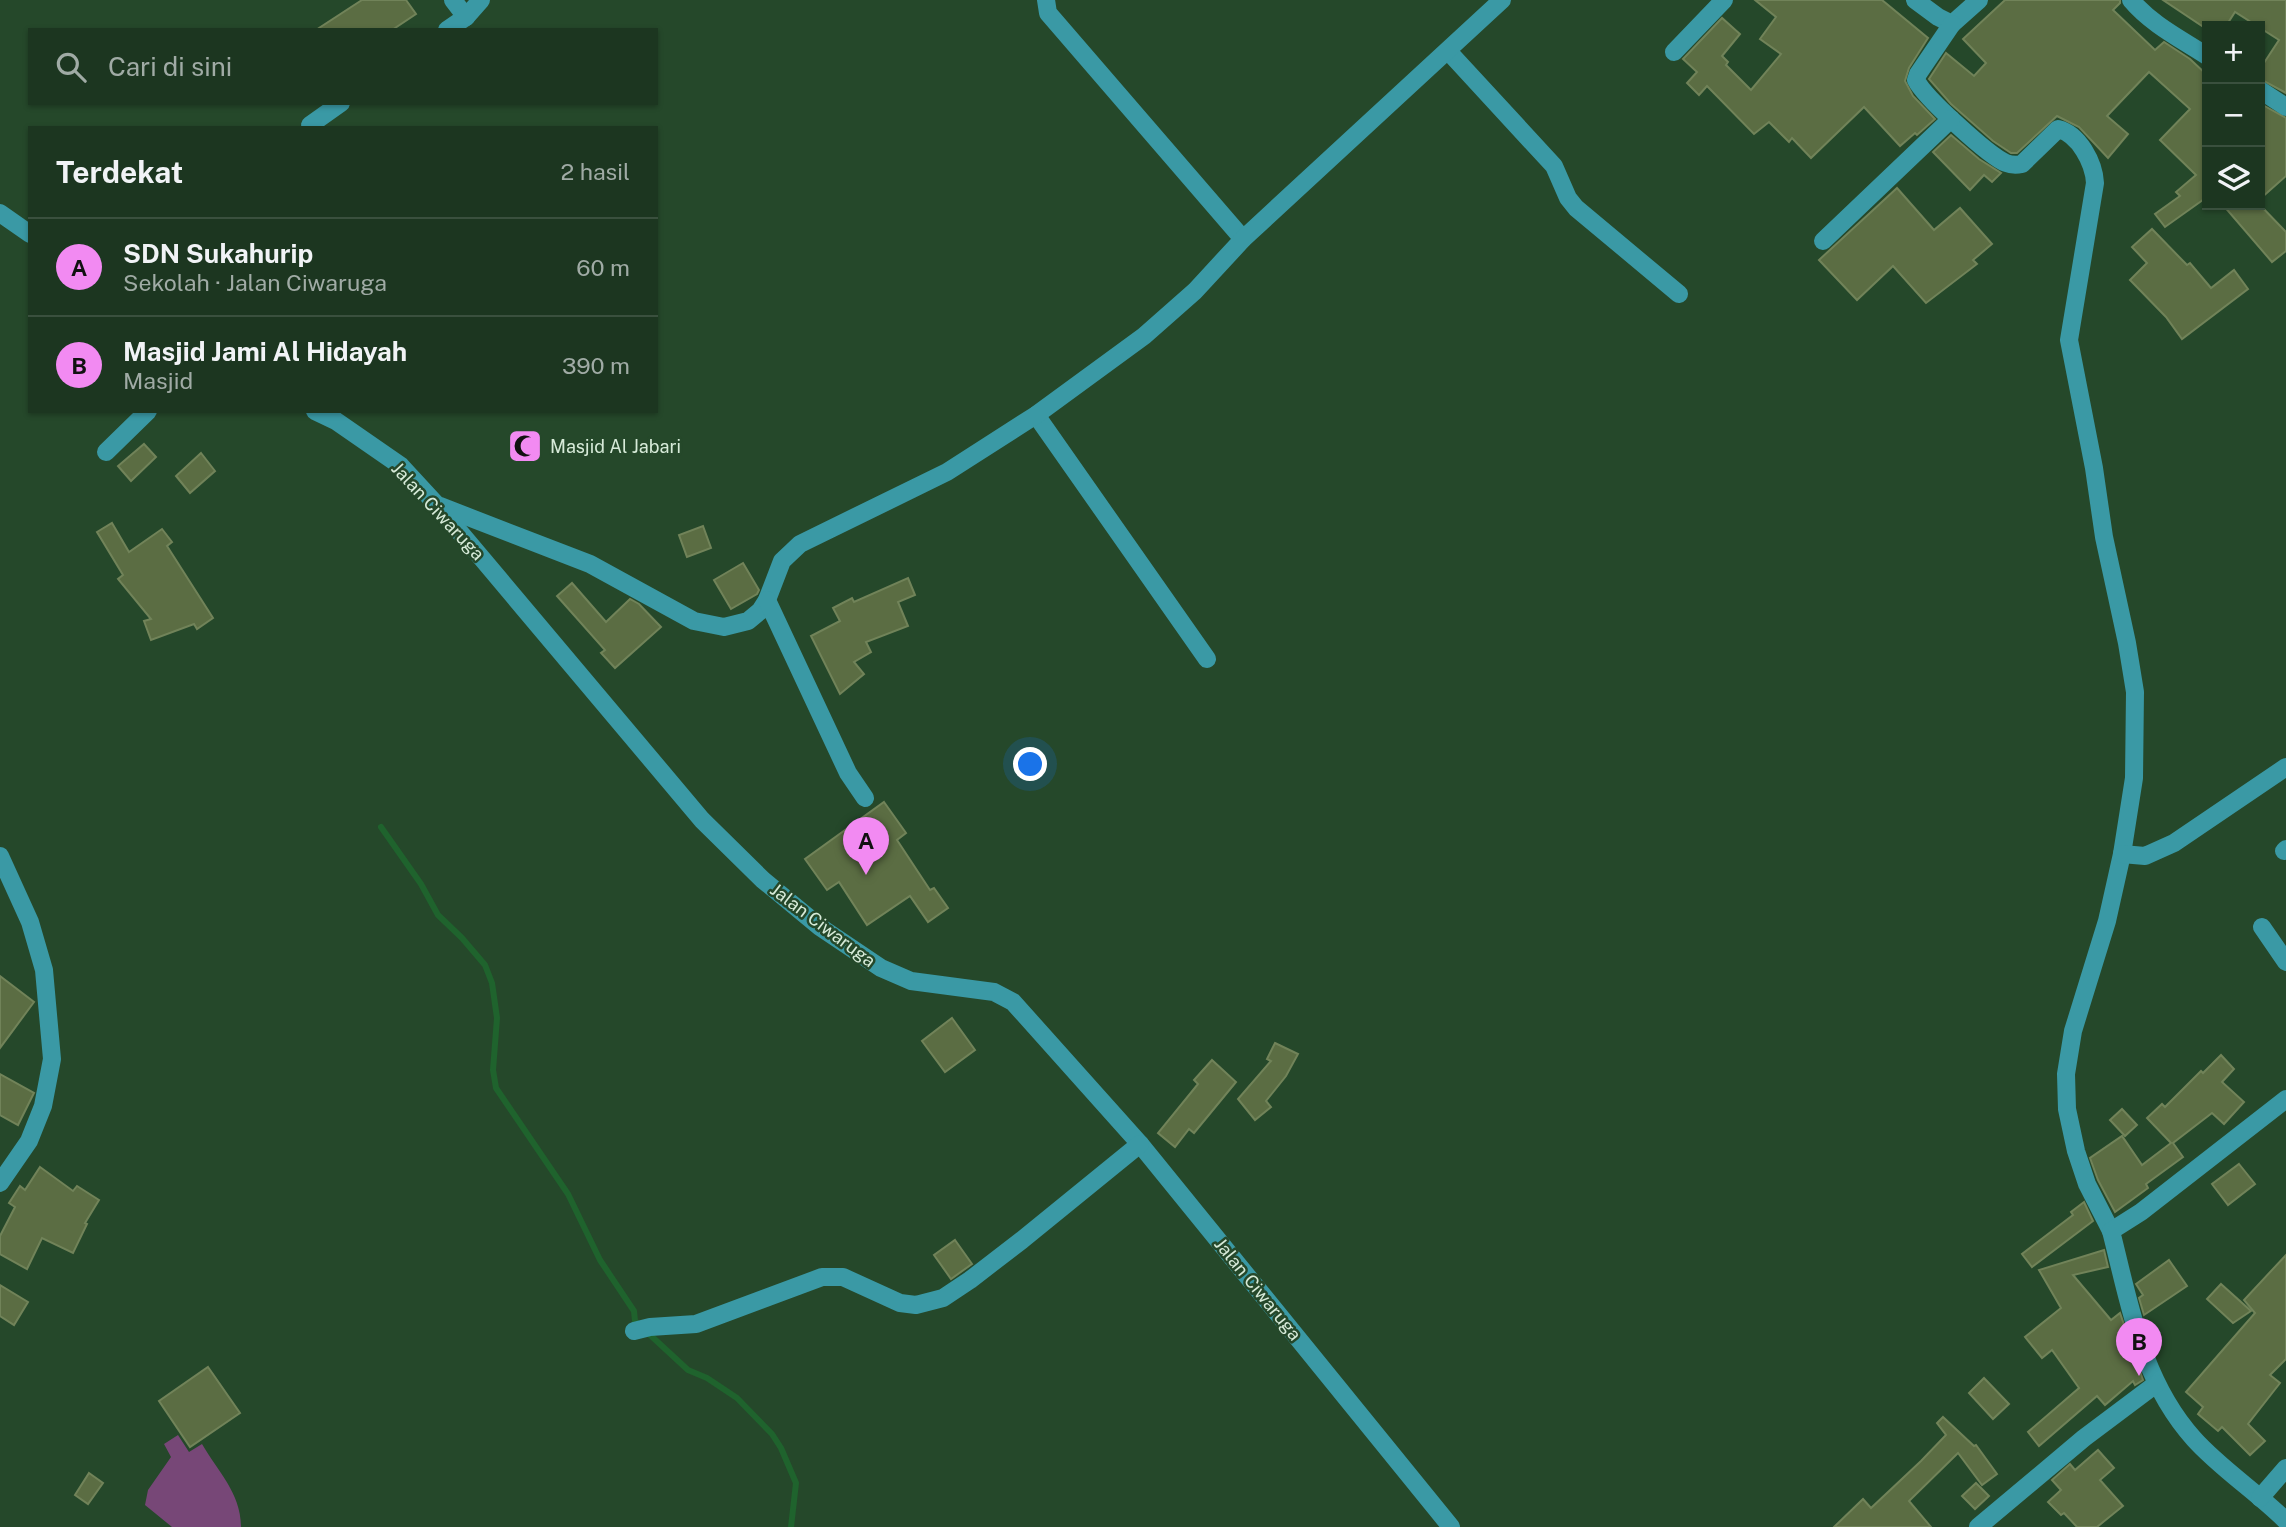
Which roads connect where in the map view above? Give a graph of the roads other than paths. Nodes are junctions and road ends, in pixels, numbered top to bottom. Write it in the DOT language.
graph roads {
  1 [pos="453,0"];
  2 [pos="481,0"];
  3 [pos="1046,0"];
  4 [pos="1502,0"];
  5 [pos="1724,0"];
  6 [pos="1915,0"];
  7 [pos="1979,0"];
  8 [pos="2131,0"];
  9 [pos="466,17"];
  10 [pos="1952,24"];
  11 [pos="450,28"];
  12 [pos="1448,51"];
  13 [pos="1674,52"];
  14 [pos="2202,53"];
  15 [pos="2265,93"];
  16 [pos="338,105"];
  17 [pos="2286,107"];
  18 [pos="1951,119"];
  19 [pos="310,125"];
  20 [pos="0,213"];
  21 [pos="28,233"];
  22 [pos="1242,239"];
  23 [pos="1823,241"];
  24 [pos="1679,294"];
  25 [pos="146,413"];
  26 [pos="319,413"];
  27 [pos="1036,415"];
  28 [pos="106,453"];
  29 [pos="437,505"];
  30 [pos="767,600"];
  31 [pos="1206,659"];
  32 [pos="2286,767"];
  33 [pos="865,798"];
  34 [pos="2122,854"];
  35 [pos="0,856"];
  36 [pos="2262,928"];
  37 [pos="2286,962"];
  38 [pos="2286,1099"];
  39 [pos="1140,1144"];
  40 [pos="0,1183"];
  41 [pos="2111,1231"];
  42 [pos="634,1331"];
  43 [pos="2156,1384"];
  44 [pos="2286,1468"];
  45 [pos="2260,1498"];
  46 [pos="2286,1521"];
  47 [pos="1451,1527"];
  48 [pos="1978,1527"];
  1 -- 9 [label="street"];
  2 -- 9 [label="street"];
  3 -- 22 [label="street"];
  4 -- 12 [label="street"];
  5 -- 13 [label="street"];
  6 -- 10 [label="street"];
  7 -- 10 [label="street"];
  8 -- 14 [label="street"];
  9 -- 11 [label="street"];
  10 -- 18 [label="street"];
  12 -- 22 [label="street"];
  12 -- 24 [label="street"];
  15 -- 17 [label="street"];
  16 -- 19 [label="street"];
  18 -- 23 [label="street"];
  18 -- 34 [label="street"];
  20 -- 21 [label="street"];
  22 -- 27 [label="street"];
  25 -- 28 [label="street"];
  26 -- 29 [label="street, Jalan Ciwaruga"];
  27 -- 30 [label="street"];
  27 -- 31 [label="street"];
  29 -- 30 [label="street"];
  29 -- 39 [label="street, Jalan Ciwaruga"];
  30 -- 33 [label="street"];
  32 -- 34 [label="street"];
  34 -- 41 [label="street"];
  35 -- 40 [label="street"];
  36 -- 37 [label="street"];
  38 -- 41 [label="street"];
  39 -- 42 [label="street"];
  39 -- 47 [label="street, Jalan Ciwaruga"];
  41 -- 43 [label="street"];
  43 -- 45 [label="street"];
  43 -- 48 [label="street"];
  44 -- 45 [label="street"];
  45 -- 46 [label="street"];
}
